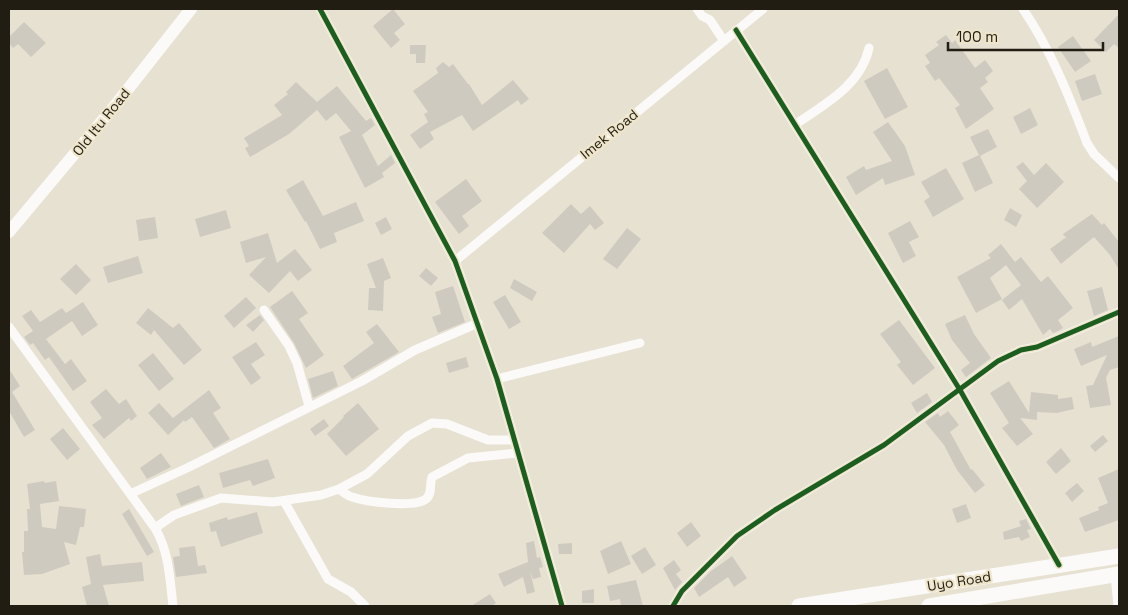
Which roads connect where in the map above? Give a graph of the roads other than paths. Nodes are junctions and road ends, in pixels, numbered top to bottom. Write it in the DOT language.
graph roads {
  1 [pos="191,9"];
  2 [pos="320,9"];
  3 [pos="697,9"];
  4 [pos="764,9"];
  5 [pos="1022,9"];
  6 [pos="736,30"];
  7 [pos="724,41"];
  8 [pos="869,48"];
  9 [pos="796,124"];
  10 [pos="1118,175"];
  11 [pos="9,232"];
  12 [pos="455,260"];
  13 [pos="264,310"];
  14 [pos="1119,312"];
  15 [pos="478,323"];
  16 [pos="9,327"];
  17 [pos="640,343"];
  18 [pos="497,379"];
  19 [pos="960,390"];
  20 [pos="309,406"];
  21 [pos="513,440"];
  22 [pos="517,453"];
  23 [pos="339,489"];
  24 [pos="130,494"];
  25 [pos="284,500"];
  26 [pos="155,528"];
  27 [pos="1119,556"];
  28 [pos="1059,565"];
  29 [pos="1117,574"];
  30 [pos="173,606"];
  31 [pos="365,606"];
  32 [pos="562,606"];
  33 [pos="673,606"];
  34 [pos="799,606"];
  35 [pos="929,606"];
  36 [pos="1118,606"];
  1 -- 11 [label="street, Old Itu Road"];
  2 -- 12 [label="street"];
  3 -- 7 [label="street"];
  4 -- 6 [label="street, Imek Road"];
  5 -- 10 [label="street"];
  6 -- 7 [label="street, Imek Road"];
  6 -- 9 [label="street"];
  7 -- 12 [label="street, Imek Road"];
  8 -- 9 [label="street"];
  9 -- 19 [label="street"];
  12 -- 15 [label="street"];
  13 -- 20 [label="street"];
  14 -- 19 [label="street"];
  15 -- 18 [label="street"];
  15 -- 20 [label="street"];
  16 -- 24 [label="street"];
  17 -- 18 [label="street"];
  18 -- 21 [label="street"];
  19 -- 28 [label="street"];
  19 -- 33 [label="street"];
  20 -- 24 [label="street"];
  21 -- 22 [label="street"];
  21 -- 23 [label="street"];
  22 -- 23 [label="street"];
  22 -- 32 [label="street"];
  23 -- 25 [label="street"];
  24 -- 26 [label="street"];
  25 -- 26 [label="street"];
  25 -- 31 [label="street"];
  26 -- 30 [label="street"];
  27 -- 28 [label="highway, Uyo Road"];
  28 -- 34 [label="highway, Uyo Road"];
  29 -- 35 [label="highway, Uyo Road"];
  29 -- 36 [label="street"];
}
